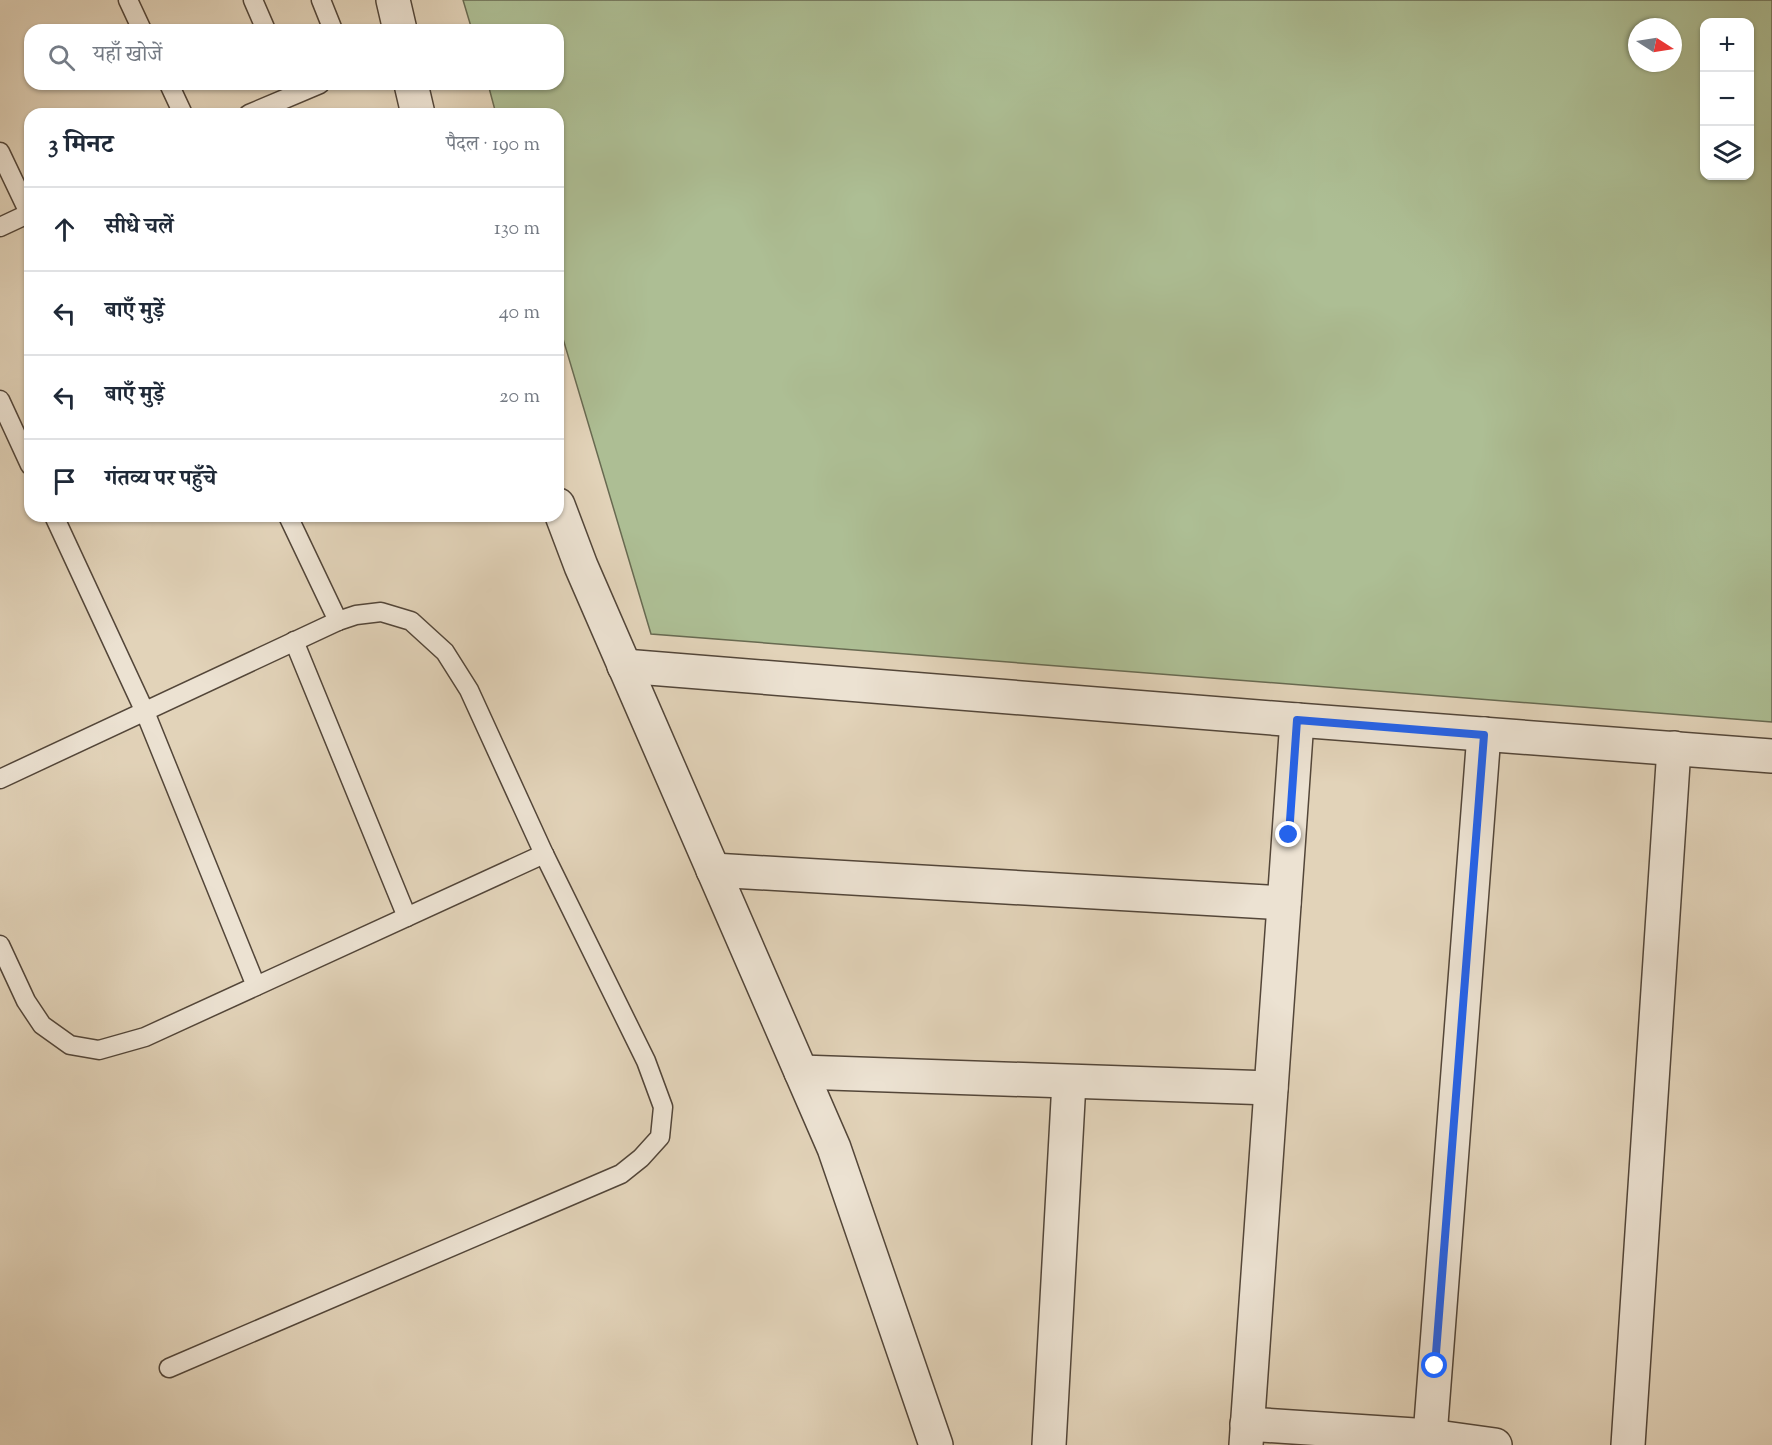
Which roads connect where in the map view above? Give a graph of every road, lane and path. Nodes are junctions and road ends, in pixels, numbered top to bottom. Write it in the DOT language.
graph roads {
  1 [pos="128,0"];
  2 [pos="253,0"];
  3 [pos="321,0"];
  4 [pos="393,0"];
  5 [pos="139,24"];
  6 [pos="263,24"];
  7 [pos="331,24"];
  8 [pos="399,24"];
  9 [pos="172,90"];
  10 [pos="290,90"];
  11 [pos="412,90"];
  12 [pos="180,108"];
  13 [pos="259,108"];
  14 [pos="417,108"];
  15 [pos="0,152"];
  16 [pos="24,201"];
  17 [pos="24,216"];
  18 [pos="0,227"];
  19 [pos="0,400"];
  20 [pos="24,452"];
  21 [pos="564,521"];
  22 [pos="57,522"];
  23 [pos="291,522"];
  24 [pos="338,621"];
  25 [pos="294,641"];
  26 [pos="624,666"];
  27 [pos="145,712"];
  28 [pos="1297,720"];
  29 [pos="1484,735"];
  30 [pos="1674,748"];
  31 [pos="1772,756"];
  32 [pos="0,779"];
  33 [pos="544,854"];
  34 [pos="713,870"];
  35 [pos="1284,903"];
  36 [pos="407,917"];
  37 [pos="0,945"];
  38 [pos="256,986"];
  39 [pos="801,1072"];
  40 [pos="1069,1082"];
  41 [pos="1271,1088"];
  42 [pos="169,1368"];
  43 [pos="1246,1434"];
  44 [pos="1430,1436"];
  45 [pos="936,1445"];
  46 [pos="1049,1445"];
  47 [pos="1495,1445"];
  48 [pos="1628,1445"];
  1 -- 5 [label="lane"];
  2 -- 6 [label="lane"];
  3 -- 7 [label="lane"];
  4 -- 8 [label="street"];
  9 -- 12 [label="lane"];
  10 -- 13 [label="lane"];
  11 -- 14 [label="street"];
  15 -- 16 [label="lane"];
  17 -- 18 [label="lane"];
  19 -- 20 [label="lane"];
  21 -- 26 [label="street"];
  22 -- 27 [label="lane"];
  23 -- 24 [label="lane"];
  24 -- 25 [label="lane"];
  24 -- 33 [label="lane"];
  25 -- 27 [label="lane"];
  25 -- 36 [label="lane"];
  26 -- 28 [label="street"];
  26 -- 34 [label="street"];
  27 -- 32 [label="lane"];
  27 -- 38 [label="lane"];
  28 -- 29 [label="street"];
  28 -- 35 [label="street"];
  29 -- 30 [label="street"];
  29 -- 44 [label="street"];
  30 -- 31 [label="street"];
  30 -- 48 [label="street"];
  33 -- 36 [label="lane"];
  33 -- 42 [label="lane"];
  34 -- 35 [label="street"];
  34 -- 39 [label="street"];
  35 -- 41 [label="street"];
  36 -- 38 [label="lane"];
  37 -- 38 [label="lane"];
  39 -- 40 [label="street"];
  39 -- 45 [label="street"];
  40 -- 41 [label="street"];
  40 -- 46 [label="street"];
  41 -- 43 [label="street"];
  43 -- 44 [label="street"];
  44 -- 47 [label="street"];
}
